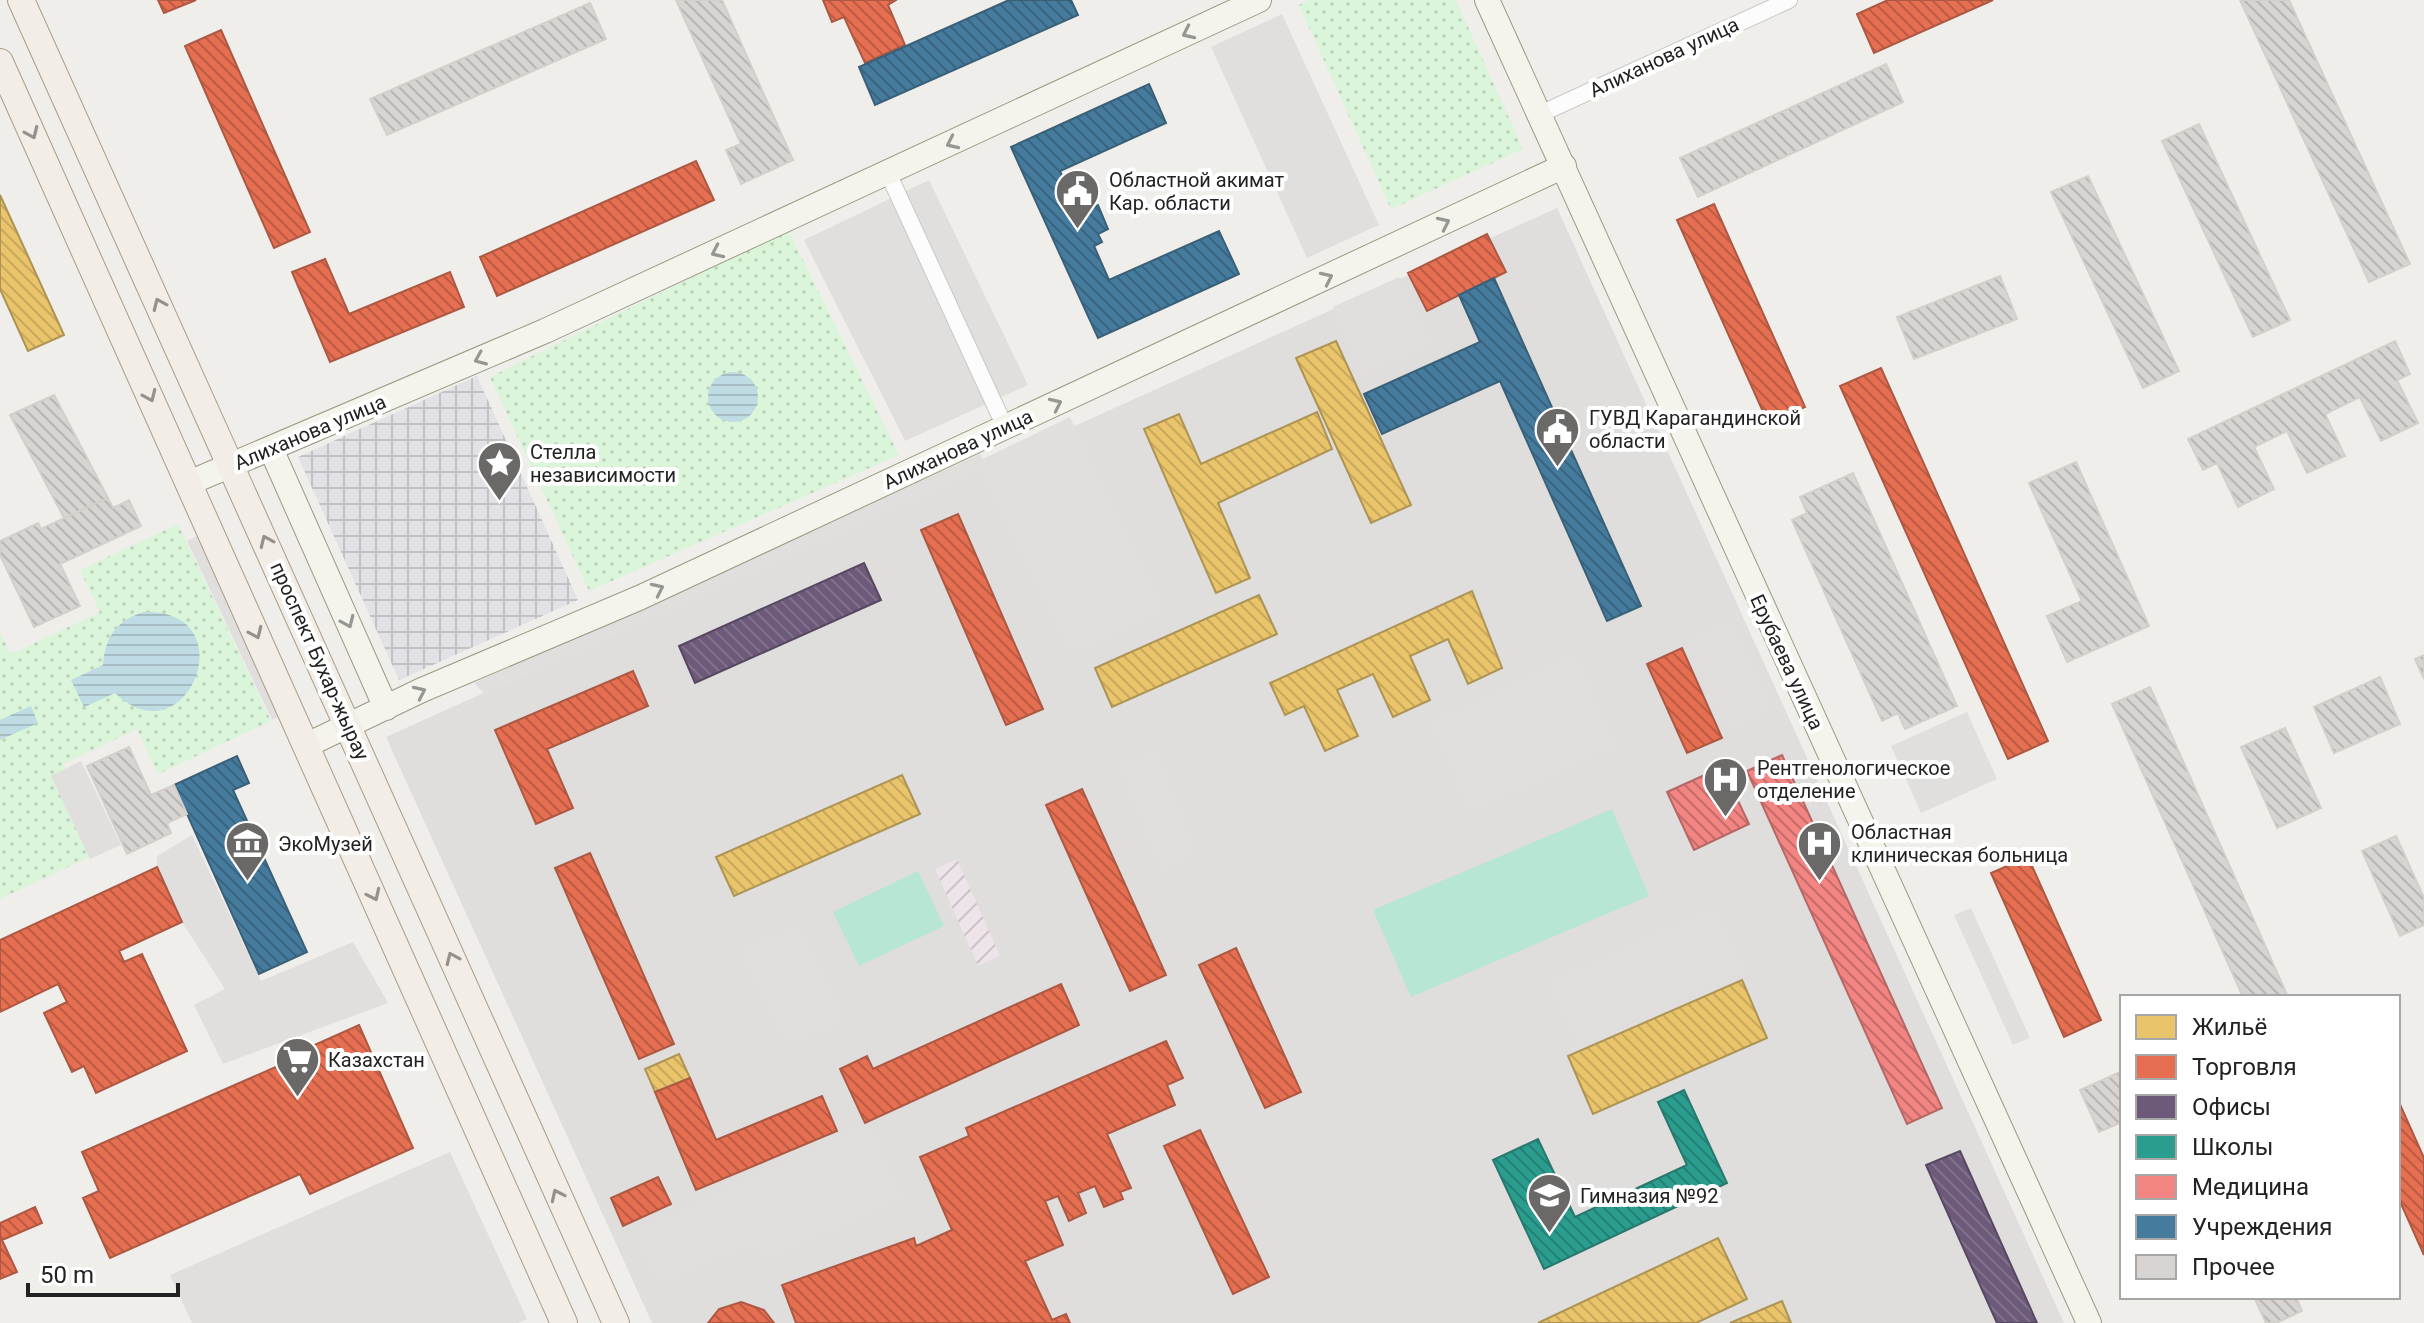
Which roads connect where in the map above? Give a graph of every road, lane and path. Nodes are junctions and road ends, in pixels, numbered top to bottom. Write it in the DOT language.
graph roads {
  1 [pos="21,0"];
  2 [pos="1259,0"];
  3 [pos="1487,0"];
  4 [pos="1789,0"];
  5 [pos="0,62"];
  6 [pos="1538,115"];
  7 [pos="1564,166"];
  8 [pos="888,173"];
  9 [pos="1005,427"];
  10 [pos="271,449"];
  11 [pos="231,465"];
  12 [pos="189,483"];
  13 [pos="386,708"];
  14 [pos="349,725"];
  15 [pos="307,745"];
  16 [pos="564,1323"];
  17 [pos="616,1323"];
  18 [pos="2089,1323"];
  11 -- 1 [label="main road, проспект Бухар-жырау, one-way"];
  2 -- 8 [label="street, Алиханова улица, one-way"];
  3 -- 6 [label="street, Ерубаева улица"];
  4 -- 6 [label="street, Алиханова улица"];
  5 -- 12 [label="main road, one-way"];
  6 -- 7 [label="street, Ерубаева улица"];
  9 -- 7 [label="street, Алиханова улица, one-way"];
  7 -- 18 [label="street, Ерубаева улица"];
  8 -- 9 [label="street"];
  8 -- 10 [label="street, Алиханова улица, one-way"];
  13 -- 9 [label="street, Алиханова улица, one-way"];
  10 -- 11 [label="street, Алиханова улица"];
  10 -- 13 [label="street, one-way"];
  11 -- 12 [label="street, Алиханова улица"];
  14 -- 11 [label="main road, проспект Бухар-жырау, one-way"];
  12 -- 15 [label="main road, one-way"];
  13 -- 14 [label="street, Алиханова улица"];
  14 -- 15 [label="street, Алиханова улица"];
  17 -- 14 [label="main road, проспект Бухар-жырау, one-way"];
  15 -- 16 [label="main road, one-way"];
}
